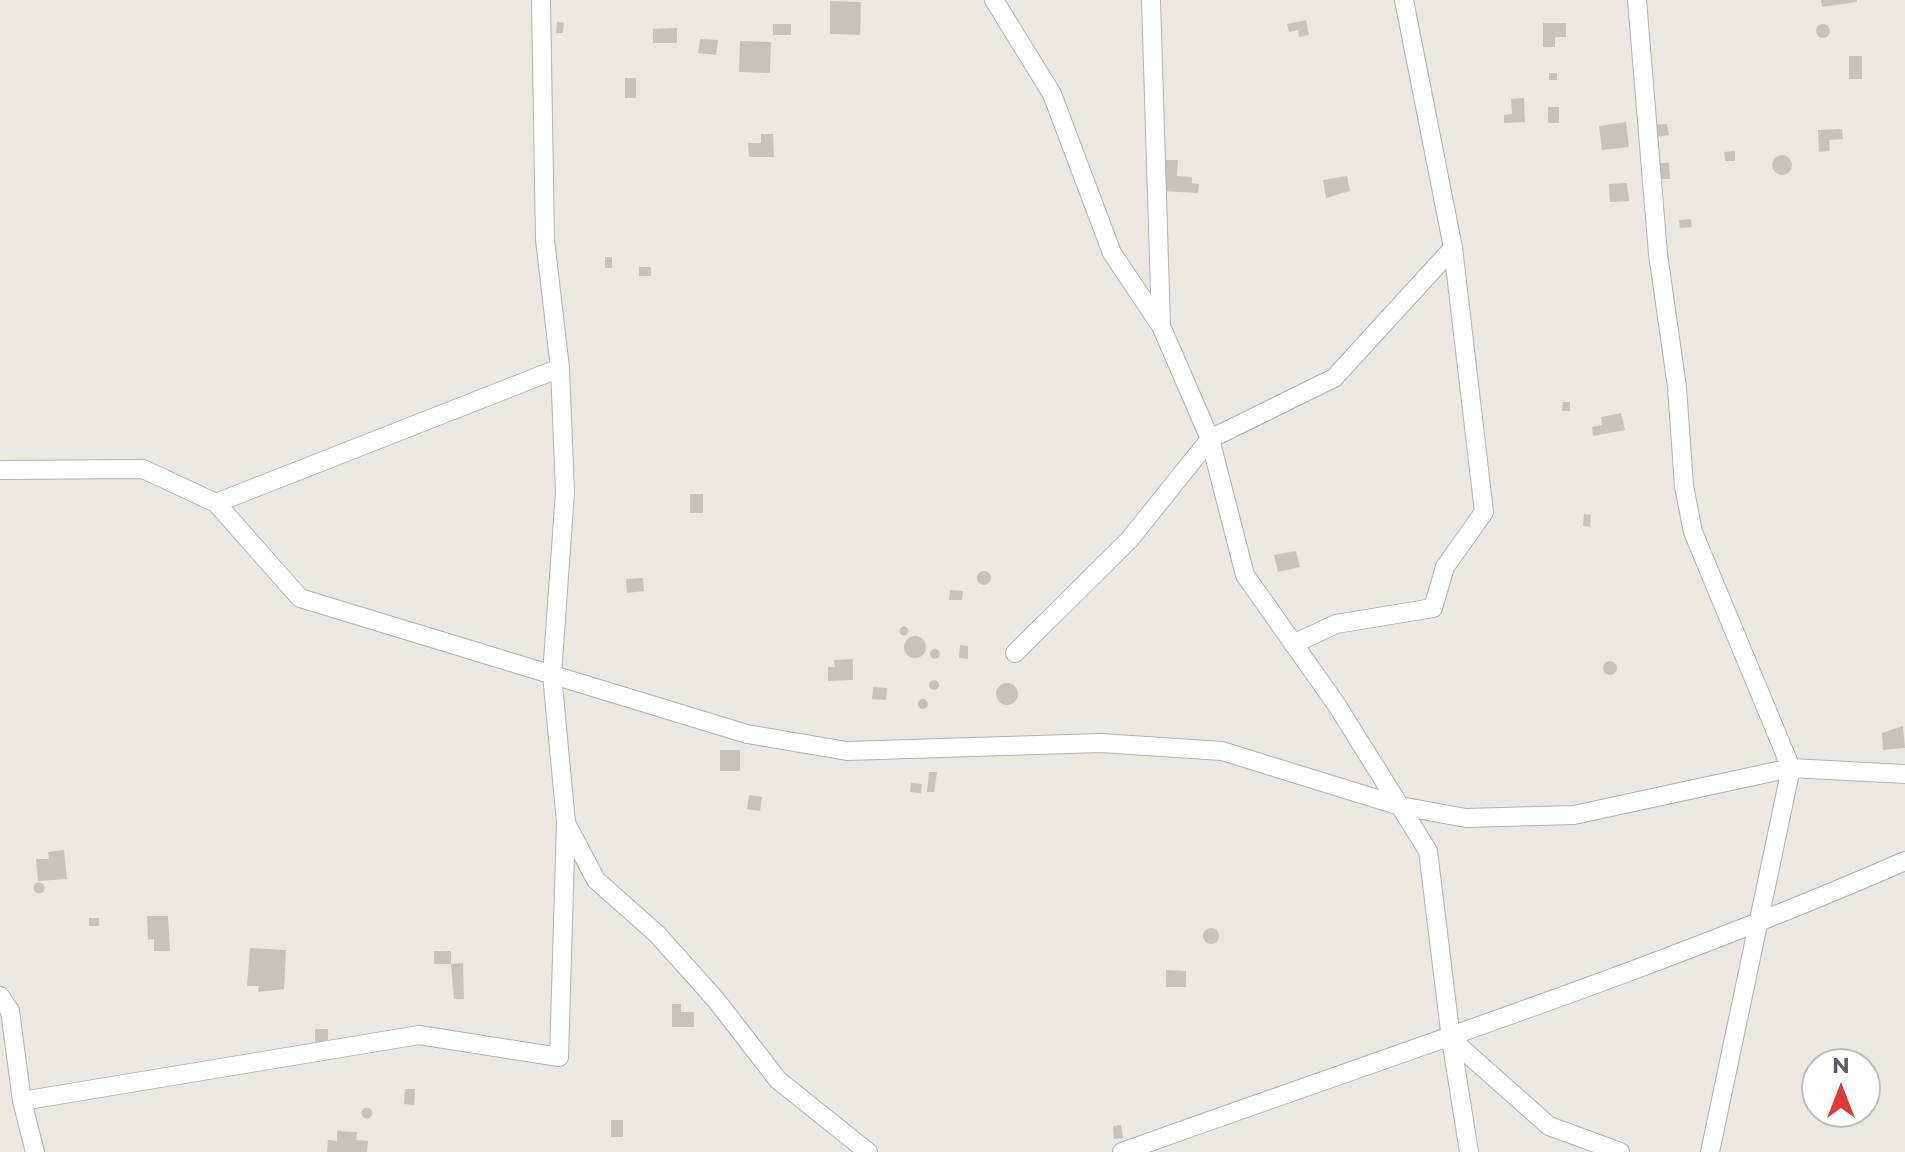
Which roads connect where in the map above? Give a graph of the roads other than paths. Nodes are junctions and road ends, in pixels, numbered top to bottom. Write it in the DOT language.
graph roads {
  1 [pos="541,0"];
  2 [pos="994,0"];
  3 [pos="1151,0"];
  4 [pos="1404,0"];
  5 [pos="1637,0"];
  6 [pos="1453,248"];
  7 [pos="1161,326"];
  8 [pos="560,368"];
  9 [pos="1210,439"];
  10 [pos="0,470"];
  11 [pos="216,503"];
  12 [pos="1293,644"];
  13 [pos="1015,653"];
  14 [pos="552,675"];
  15 [pos="1791,768"];
  16 [pos="1905,774"];
  17 [pos="1400,806"];
  18 [pos="566,822"];
  19 [pos="1905,861"];
  20 [pos="1760,925"];
  21 [pos="0,996"];
  22 [pos="1451,1039"];
  23 [pos="22,1101"];
  24 [pos="35,1152"];
  25 [pos="868,1152"];
  26 [pos="1122,1152"];
  27 [pos="1469,1152"];
  28 [pos="1620,1152"];
  29 [pos="1710,1152"];
  1 -- 8 [label="street"];
  2 -- 7 [label="street"];
  3 -- 7 [label="street"];
  4 -- 6 [label="street"];
  5 -- 15 [label="street"];
  6 -- 9 [label="street"];
  6 -- 12 [label="street"];
  7 -- 9 [label="street"];
  8 -- 11 [label="street"];
  8 -- 14 [label="street"];
  9 -- 12 [label="street"];
  9 -- 13 [label="street"];
  10 -- 11 [label="street"];
  11 -- 14 [label="street"];
  12 -- 17 [label="street"];
  14 -- 17 [label="street"];
  14 -- 18 [label="street"];
  15 -- 16 [label="street"];
  15 -- 17 [label="street"];
  15 -- 20 [label="street"];
  17 -- 22 [label="street"];
  18 -- 23 [label="street"];
  18 -- 25 [label="street"];
  19 -- 20 [label="street"];
  20 -- 22 [label="street"];
  20 -- 29 [label="street"];
  21 -- 23 [label="street"];
  22 -- 26 [label="street"];
  22 -- 27 [label="street"];
  22 -- 28 [label="street"];
  23 -- 24 [label="street"];
}
